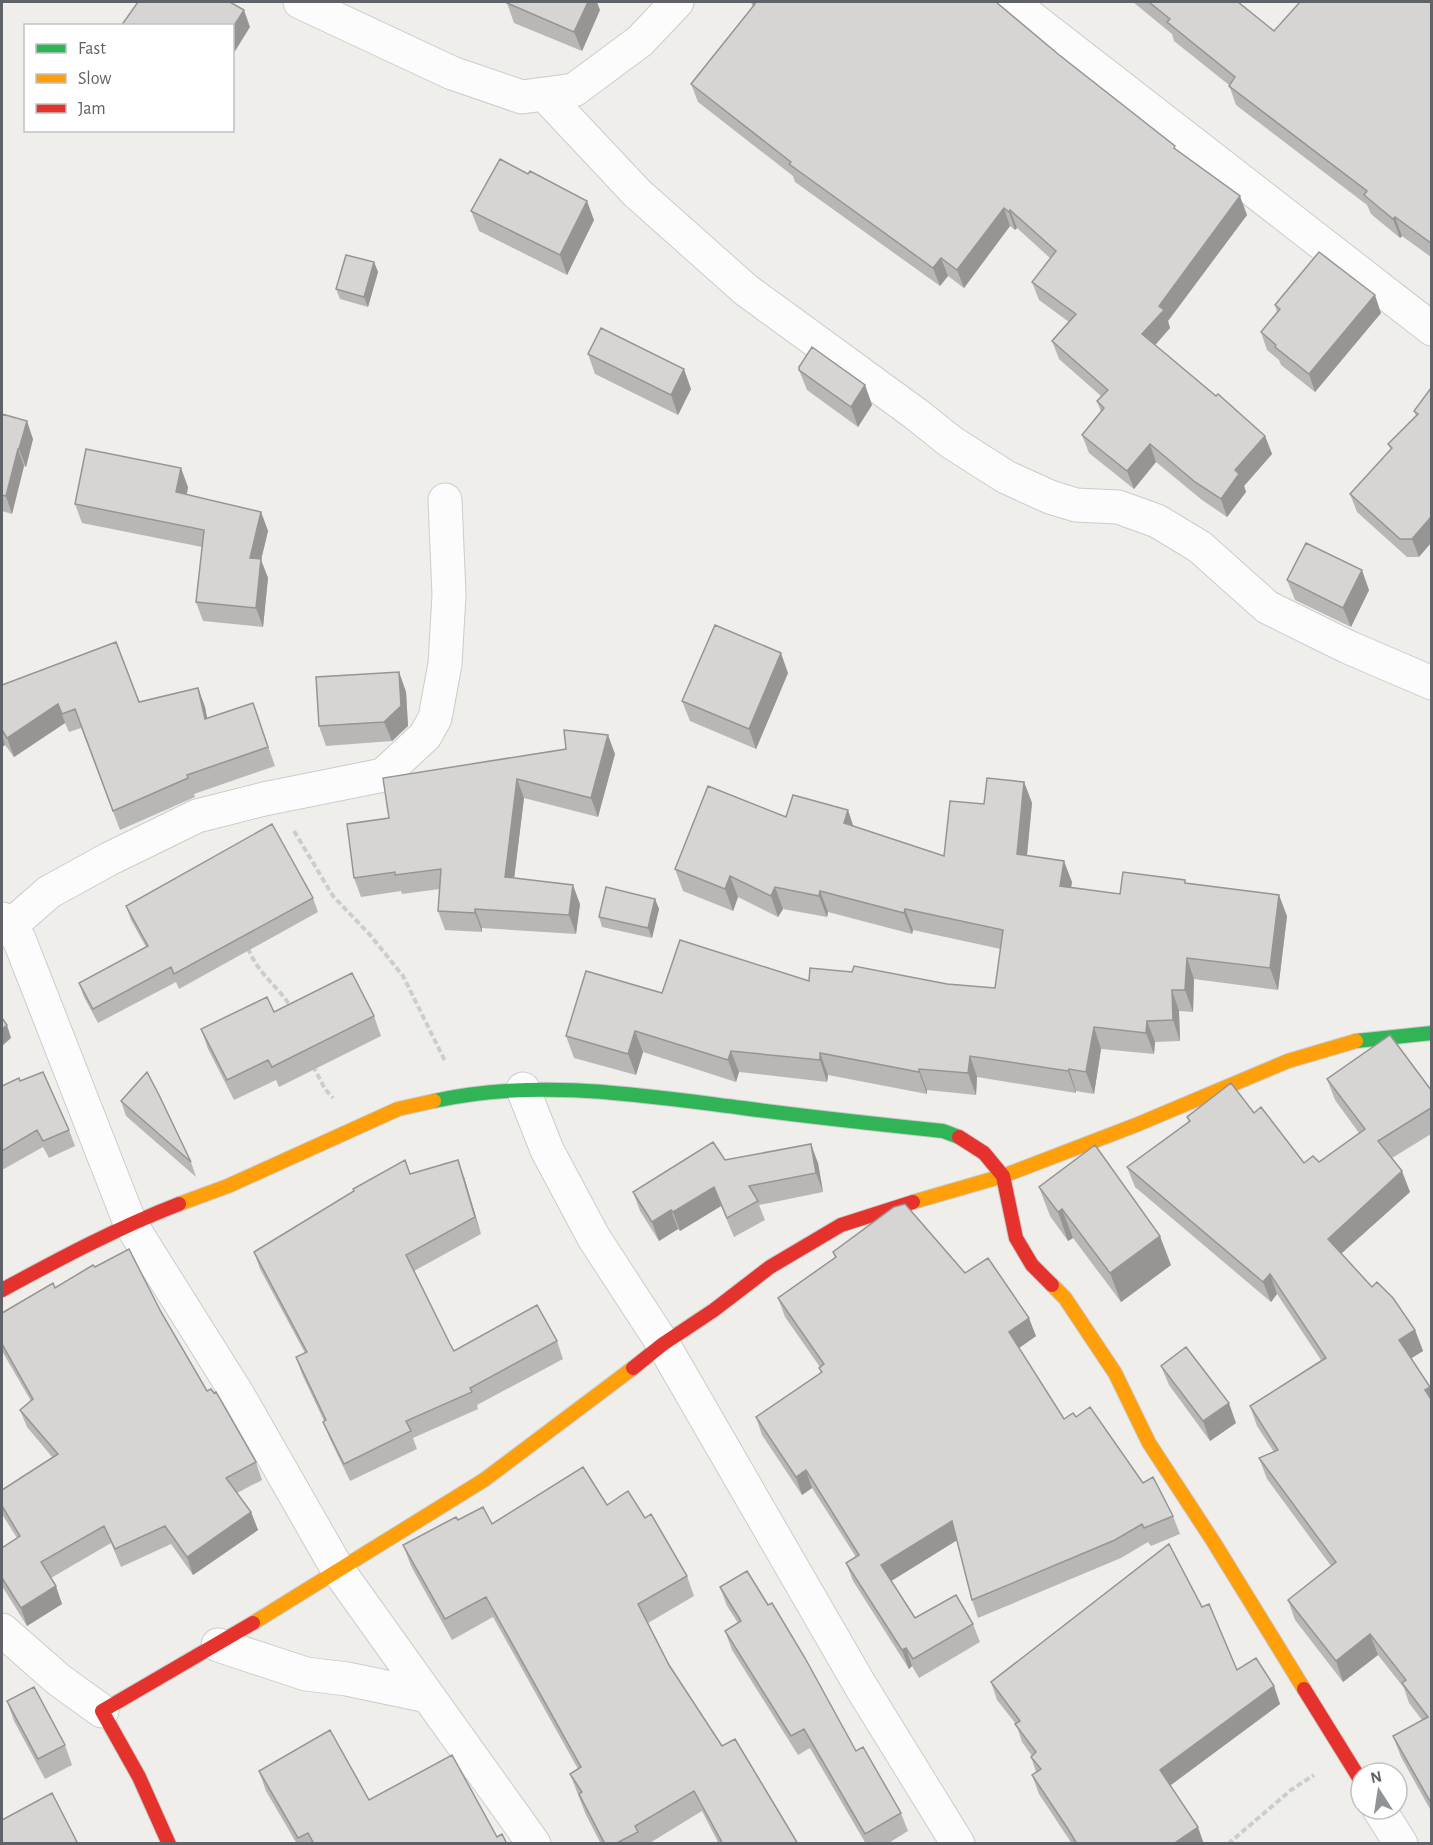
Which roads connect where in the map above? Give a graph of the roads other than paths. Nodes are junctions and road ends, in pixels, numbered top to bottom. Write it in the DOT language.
graph roads {
  1 [pos="300,2"];
  2 [pos="677,2"];
  3 [pos="1011,2"];
  4 [pos="544,94"];
  5 [pos="1431,329"];
  6 [pos="445,500"];
  7 [pos="1431,682"];
  8 [pos="5,923"];
  9 [pos="1431,1033"];
  10 [pos="523,1089"];
  11 [pos="1003,1176"];
  12 [pos="130,1223"];
  13 [pos="2,1290"];
  14 [pos="663,1344"];
  15 [pos="338,1570"];
  16 [pos="2,1630"];
  17 [pos="218,1645"];
  18 [pos="428,1696"];
  19 [pos="102,1711"];
  20 [pos="1349,1763"];
  21 [pos="1387,1821"];
  22 [pos="169,1844"];
  23 [pos="534,1844"];
  24 [pos="958,1844"];
  25 [pos="1401,1844"];
  1 -- 4 [label="street"];
  2 -- 4 [label="street"];
  3 -- 5 [label="street"];
  4 -- 7 [label="street"];
  6 -- 8 [label="street"];
  8 -- 12 [label="street"];
  9 -- 11 [label="street"];
  10 -- 11 [label="street"];
  10 -- 12 [label="street"];
  10 -- 14 [label="street"];
  11 -- 14 [label="street"];
  11 -- 20 [label="street"];
  12 -- 13 [label="street"];
  12 -- 15 [label="street"];
  14 -- 15 [label="street"];
  14 -- 24 [label="street"];
  15 -- 17 [label="street"];
  15 -- 18 [label="street"];
  16 -- 19 [label="street"];
  17 -- 18 [label="street"];
  17 -- 19 [label="street"];
  18 -- 23 [label="street"];
  19 -- 22 [label="street"];
  21 -- 25 [label="street"];
}
